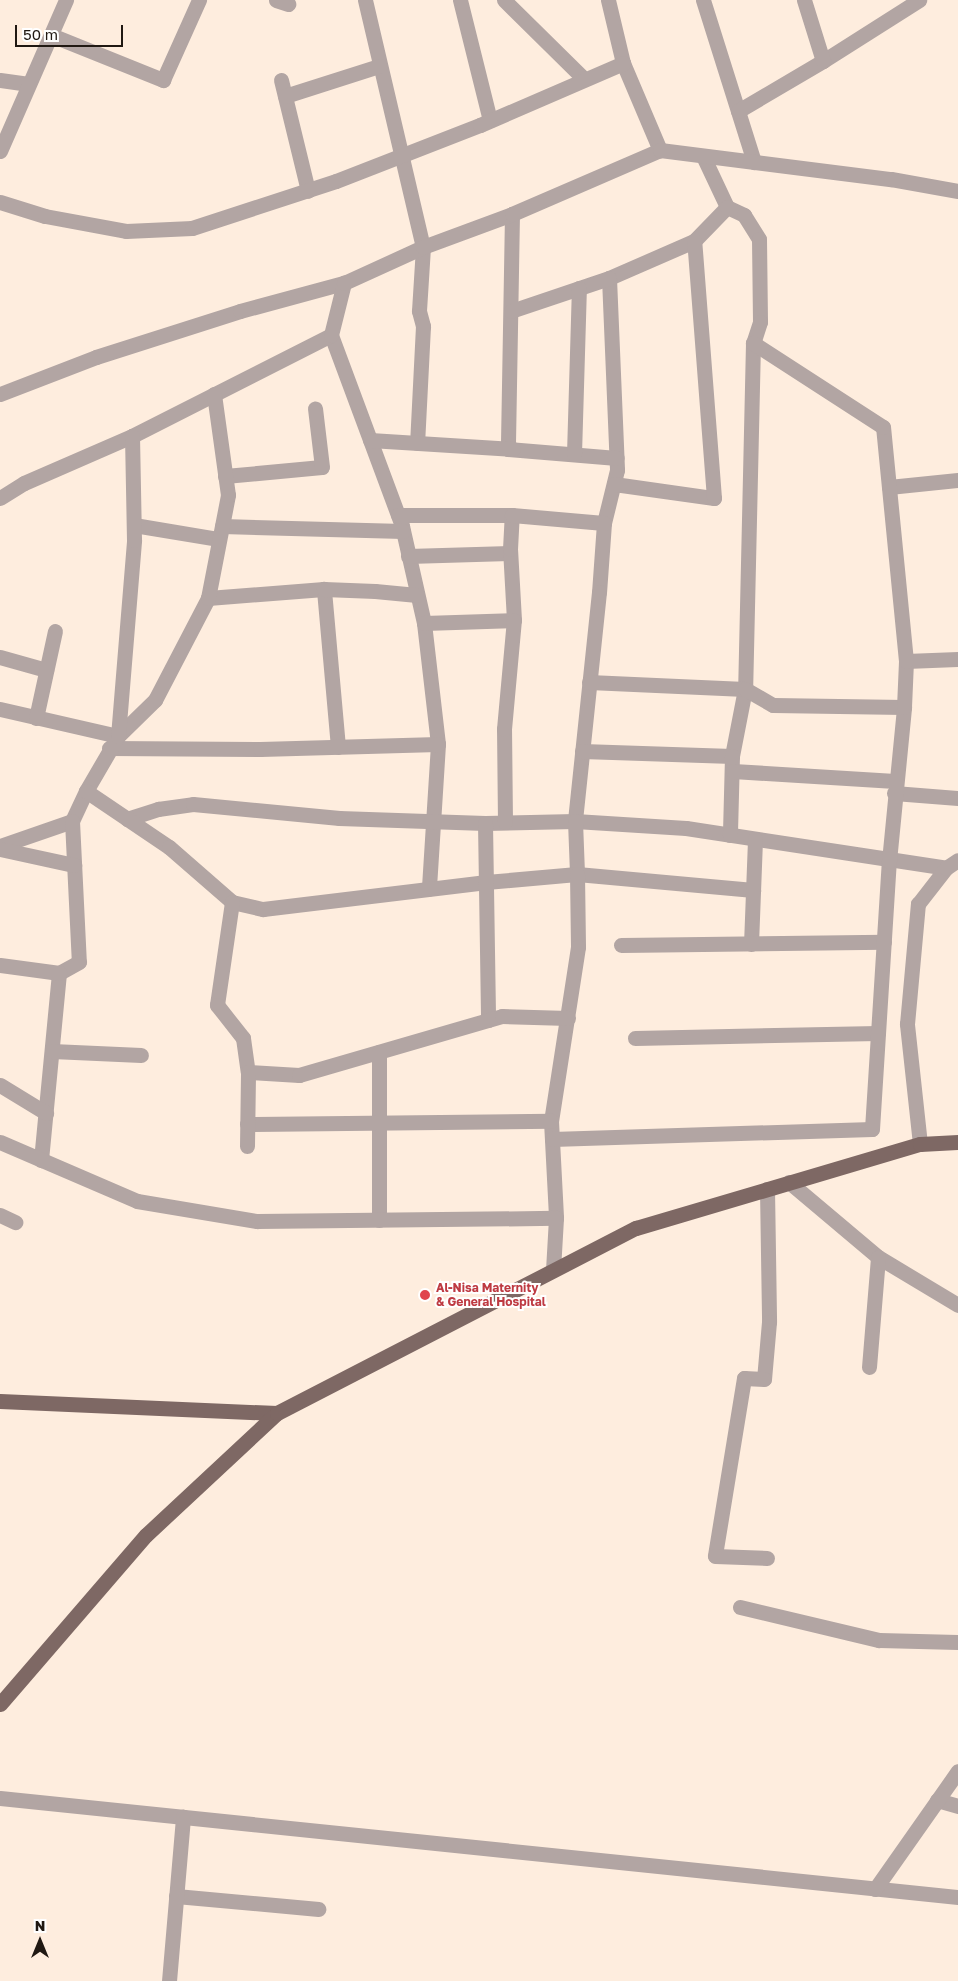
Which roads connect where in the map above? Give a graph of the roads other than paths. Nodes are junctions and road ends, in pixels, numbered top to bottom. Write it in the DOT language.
graph roads {
  1 [pos="66,0"];
  2 [pos="199,0"];
  3 [pos="365,0"];
  4 [pos="460,0"];
  5 [pos="504,0"];
  6 [pos="608,0"];
  7 [pos="703,0"];
  8 [pos="804,0"];
  9 [pos="912,2"];
  10 [pos="51,34"];
  11 [pos="823,61"];
  12 [pos="623,63"];
  13 [pos="379,66"];
  14 [pos="584,79"];
  15 [pos="0,80"];
  16 [pos="281,80"];
  17 [pos="29,84"];
  18 [pos="285,96"];
  19 [pos="738,111"];
  20 [pos="490,120"];
  21 [pos="660,150"];
  22 [pos="0,151"];
  23 [pos="402,155"];
  24 [pos="703,156"];
  25 [pos="754,162"];
  26 [pos="308,190"];
  27 [pos="958,192"];
  28 [pos="0,202"];
  29 [pos="727,207"];
  30 [pos="512,214"];
  31 [pos="694,240"];
  32 [pos="423,247"];
  33 [pos="609,278"];
  34 [pos="344,283"];
  35 [pos="578,288"];
  36 [pos="511,311"];
  37 [pos="330,335"];
  38 [pos="753,343"];
  39 [pos="0,394"];
  40 [pos="214,394"];
  41 [pos="315,408"];
  42 [pos="132,436"];
  43 [pos="370,440"];
  44 [pos="417,443"];
  45 [pos="513,449"];
  46 [pos="574,454"];
  47 [pos="617,458"];
  48 [pos="225,476"];
  49 [pos="958,480"];
  50 [pos="614,484"];
  51 [pos="889,486"];
  52 [pos="0,498"];
  53 [pos="398,516"];
  54 [pos="512,516"];
  55 [pos="604,523"];
  56 [pos="134,525"];
  57 [pos="403,531"];
  58 [pos="220,533"];
  59 [pos="510,553"];
  60 [pos="408,556"];
  61 [pos="324,589"];
  62 [pos="417,595"];
  63 [pos="208,598"];
  64 [pos="514,620"];
  65 [pos="424,623"];
  66 [pos="54,631"];
  67 [pos="0,657"];
  68 [pos="958,658"];
  69 [pos="906,661"];
  70 [pos="46,670"];
  71 [pos="589,682"];
  72 [pos="745,688"];
  73 [pos="904,707"];
  74 [pos="0,709"];
  75 [pos="36,718"];
  76 [pos="113,742"];
  77 [pos="438,744"];
  78 [pos="338,747"];
  79 [pos="582,751"];
  80 [pos="733,764"];
  81 [pos="895,787"];
  82 [pos="86,791"];
  83 [pos="958,798"];
  84 [pos="127,819"];
  85 [pos="72,821"];
  86 [pos="432,821"];
  87 [pos="575,821"];
  88 [pos="485,822"];
  89 [pos="505,822"];
  90 [pos="730,835"];
  91 [pos="755,839"];
  92 [pos="0,847"];
  93 [pos="888,861"];
  94 [pos="952,864"];
  95 [pos="74,865"];
  96 [pos="577,874"];
  97 [pos="486,882"];
  98 [pos="429,889"];
  99 [pos="753,890"];
  100 [pos="232,902"];
  101 [pos="884,942"];
  102 [pos="751,944"];
  103 [pos="621,945"];
  104 [pos="0,965"];
  105 [pos="59,973"];
  106 [pos="568,1018"];
  107 [pos="488,1020"];
  108 [pos="878,1033"];
  109 [pos="635,1038"];
  110 [pos="52,1051"];
  111 [pos="379,1052"];
  112 [pos="141,1055"];
  113 [pos="248,1072"];
  114 [pos="0,1085"];
  115 [pos="46,1112"];
  116 [pos="551,1121"];
  117 [pos="379,1122"];
  118 [pos="247,1124"];
  119 [pos="552,1139"];
  120 [pos="0,1142"];
  121 [pos="958,1142"];
  122 [pos="920,1144"];
  123 [pos="247,1146"];
  124 [pos="42,1160"];
  125 [pos="790,1182"];
  126 [pos="766,1189"];
  127 [pos="0,1215"];
  128 [pos="556,1218"];
  129 [pos="379,1220"];
  130 [pos="15,1222"];
  131 [pos="878,1257"];
  132 [pos="552,1270"];
  133 [pos="958,1305"];
  134 [pos="869,1367"];
  135 [pos="0,1401"];
  136 [pos="277,1413"];
  137 [pos="767,1558"];
  138 [pos="740,1607"];
  139 [pos="958,1642"];
  140 [pos="0,1704"];
  141 [pos="958,1771"];
  142 [pos="0,1798"];
  143 [pos="938,1800"];
  144 [pos="958,1806"];
  145 [pos="183,1817"];
  146 [pos="874,1888"];
  147 [pos="176,1896"];
  148 [pos="958,1897"];
  149 [pos="318,1909"];
  150 [pos="168,1981"];
  1 -- 10 [label="street"];
  2 -- 10 [label="street"];
  3 -- 13 [label="street"];
  4 -- 20 [label="street"];
  5 -- 14 [label="street"];
  6 -- 12 [label="street"];
  7 -- 19 [label="street"];
  8 -- 11 [label="street"];
  9 -- 11 [label="street"];
  10 -- 17 [label="street"];
  11 -- 19 [label="street"];
  12 -- 14 [label="street"];
  12 -- 21 [label="street"];
  13 -- 18 [label="street"];
  13 -- 23 [label="street"];
  14 -- 20 [label="street"];
  15 -- 17 [label="street"];
  16 -- 18 [label="street"];
  17 -- 22 [label="street"];
  18 -- 26 [label="street"];
  19 -- 25 [label="street"];
  20 -- 23 [label="street"];
  21 -- 24 [label="street"];
  21 -- 30 [label="street"];
  23 -- 26 [label="street"];
  23 -- 32 [label="street"];
  24 -- 25 [label="street"];
  24 -- 29 [label="street"];
  25 -- 27 [label="street"];
  26 -- 28 [label="street"];
  29 -- 31 [label="street"];
  29 -- 38 [label="street"];
  30 -- 32 [label="street"];
  30 -- 36 [label="street"];
  31 -- 33 [label="street"];
  31 -- 50 [label="street"];
  32 -- 34 [label="street"];
  32 -- 44 [label="street"];
  33 -- 35 [label="street"];
  33 -- 47 [label="street"];
  34 -- 37 [label="street"];
  34 -- 39 [label="street"];
  35 -- 36 [label="street"];
  35 -- 46 [label="street"];
  36 -- 45 [label="street"];
  37 -- 40 [label="street"];
  37 -- 43 [label="street"];
  38 -- 51 [label="street"];
  38 -- 72 [label="street"];
  40 -- 42 [label="street"];
  40 -- 48 [label="street"];
  41 -- 48 [label="street"];
  42 -- 52 [label="street"];
  42 -- 56 [label="street"];
  43 -- 44 [label="street"];
  43 -- 53 [label="street"];
  44 -- 45 [label="street"];
  45 -- 46 [label="street"];
  46 -- 47 [label="street"];
  47 -- 50 [label="street"];
  48 -- 58 [label="street"];
  49 -- 51 [label="street"];
  50 -- 55 [label="street"];
  51 -- 69 [label="street"];
  53 -- 54 [label="street"];
  53 -- 57 [label="street"];
  54 -- 55 [label="street"];
  54 -- 59 [label="street"];
  55 -- 71 [label="street"];
  56 -- 58 [label="street"];
  56 -- 76 [label="street"];
  57 -- 58 [label="street"];
  57 -- 60 [label="street"];
  58 -- 63 [label="street"];
  59 -- 60 [label="street"];
  59 -- 64 [label="street"];
  60 -- 62 [label="street"];
  61 -- 62 [label="street"];
  61 -- 63 [label="street"];
  61 -- 78 [label="street"];
  62 -- 65 [label="street"];
  63 -- 76 [label="street"];
  64 -- 65 [label="street"];
  64 -- 89 [label="street"];
  65 -- 77 [label="street"];
  66 -- 70 [label="street"];
  67 -- 70 [label="street"];
  68 -- 69 [label="street"];
  69 -- 73 [label="street"];
  70 -- 75 [label="street"];
  71 -- 72 [label="street"];
  71 -- 79 [label="street"];
  72 -- 73 [label="street"];
  72 -- 80 [label="street"];
  73 -- 81 [label="street"];
  74 -- 75 [label="street"];
  75 -- 76 [label="street"];
  76 -- 78 [label="street"];
  76 -- 82 [label="street"];
  77 -- 78 [label="street"];
  77 -- 86 [label="street"];
  79 -- 80 [label="street"];
  79 -- 87 [label="street"];
  80 -- 81 [label="street"];
  80 -- 90 [label="street"];
  81 -- 83 [label="street"];
  81 -- 93 [label="street"];
  82 -- 84 [label="street"];
  82 -- 85 [label="street"];
  84 -- 86 [label="street"];
  84 -- 100 [label="street"];
  85 -- 92 [label="street"];
  85 -- 95 [label="street"];
  86 -- 88 [label="street"];
  86 -- 98 [label="street"];
  87 -- 89 [label="street"];
  87 -- 90 [label="street"];
  87 -- 96 [label="street"];
  88 -- 89 [label="street"];
  88 -- 97 [label="street"];
  90 -- 91 [label="street"];
  91 -- 93 [label="street"];
  91 -- 99 [label="street"];
  92 -- 95 [label="street"];
  93 -- 94 [label="street"];
  93 -- 101 [label="street"];
  94 -- 122 [label="street"];
  95 -- 105 [label="street"];
  96 -- 97 [label="street"];
  96 -- 99 [label="street"];
  96 -- 106 [label="street"];
  97 -- 98 [label="street"];
  97 -- 107 [label="street"];
  98 -- 100 [label="street"];
  99 -- 102 [label="street"];
  100 -- 113 [label="street"];
  101 -- 102 [label="street"];
  101 -- 108 [label="street"];
  102 -- 103 [label="street"];
  104 -- 105 [label="street"];
  105 -- 110 [label="street"];
  106 -- 107 [label="street"];
  106 -- 116 [label="street"];
  107 -- 111 [label="street"];
  108 -- 109 [label="street"];
  108 -- 119 [label="street"];
  110 -- 112 [label="street"];
  110 -- 115 [label="street"];
  111 -- 113 [label="street"];
  111 -- 117 [label="street"];
  113 -- 118 [label="street"];
  114 -- 115 [label="street"];
  115 -- 124 [label="street"];
  116 -- 117 [label="street"];
  116 -- 119 [label="street"];
  117 -- 118 [label="street"];
  117 -- 129 [label="street"];
  118 -- 123 [label="street"];
  119 -- 128 [label="street"];
  120 -- 124 [label="street"];
  121 -- 122 [label="main road"];
  122 -- 125 [label="main road"];
  124 -- 129 [label="street"];
  125 -- 126 [label="main road"];
  125 -- 131 [label="street"];
  126 -- 132 [label="main road"];
  126 -- 137 [label="street"];
  127 -- 130 [label="street"];
  128 -- 129 [label="street"];
  128 -- 132 [label="street"];
  131 -- 133 [label="street"];
  131 -- 134 [label="street"];
  132 -- 136 [label="main road"];
  135 -- 136 [label="main road"];
  136 -- 140 [label="main road"];
  138 -- 139 [label="street"];
  141 -- 143 [label="street"];
  142 -- 145 [label="street"];
  143 -- 144 [label="street"];
  143 -- 146 [label="street"];
  145 -- 146 [label="street"];
  145 -- 147 [label="street"];
  146 -- 148 [label="street"];
  147 -- 149 [label="street"];
  147 -- 150 [label="street"];
}
